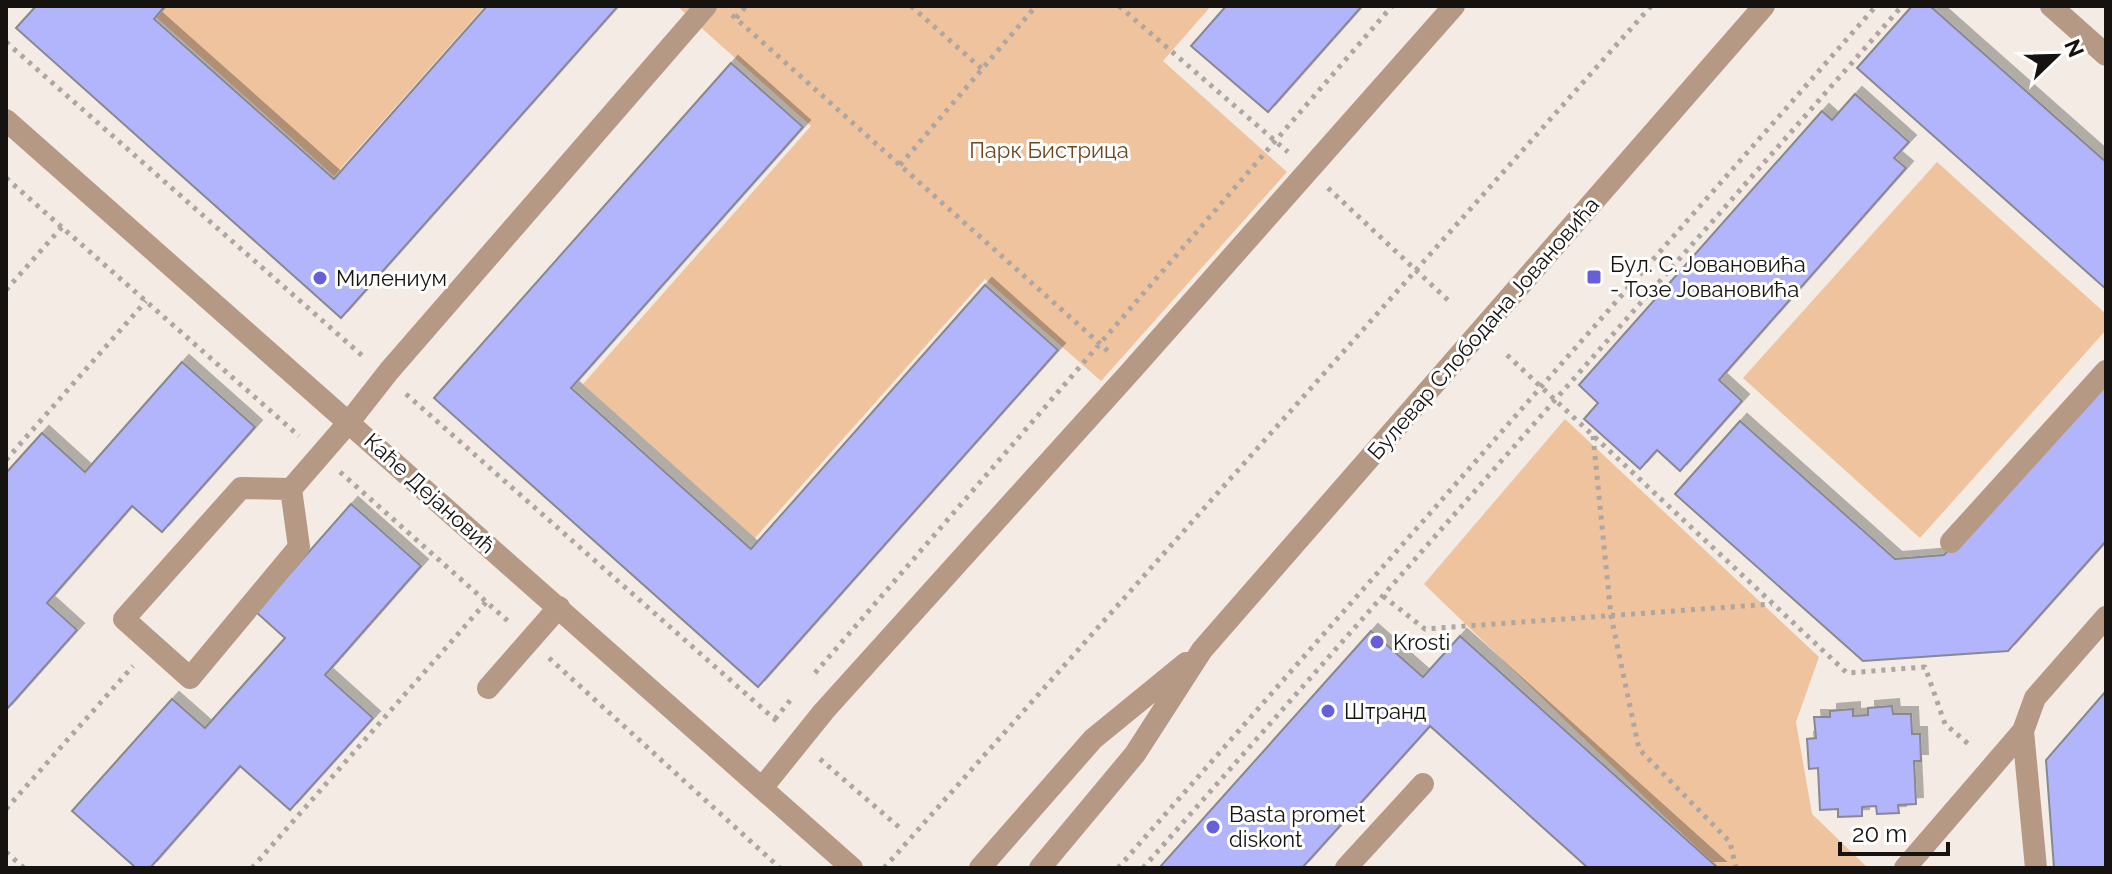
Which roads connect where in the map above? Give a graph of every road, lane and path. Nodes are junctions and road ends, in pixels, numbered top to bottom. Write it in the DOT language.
graph roads {
  1 [pos="706,6"];
  2 [pos="746,6"];
  3 [pos="911,6"];
  4 [pos="1036,6"];
  5 [pos="1119,6"];
  6 [pos="1392,6"];
  7 [pos="1454,6"];
  8 [pos="1651,6"];
  9 [pos="1764,6"];
  10 [pos="1876,6"];
  11 [pos="1902,6"];
  12 [pos="2051,6"];
  13 [pos="729,12"];
  14 [pos="736,18"];
  15 [pos="6,42"];
  16 [pos="2106,55"];
  17 [pos="982,69"];
  18 [pos="6,120"];
  19 [pos="1275,141"];
  20 [pos="900,165"];
  21 [pos="1309,170"];
  22 [pos="6,178"];
  23 [pos="62,227"];
  24 [pos="1416,270"];
  25 [pos="6,290"];
  26 [pos="146,301"];
  27 [pos="1451,303"];
  28 [pos="1100,344"];
  29 [pos="1507,355"];
  30 [pos="1131,371"];
  31 [pos="2106,371"];
  32 [pos="385,376"];
  33 [pos="1541,387"];
  34 [pos="1555,400"];
  35 [pos="349,422"];
  36 [pos="1593,436"];
  37 [pos="320,455"];
  38 [pos="6,460"];
  39 [pos="291,489"];
  40 [pos="1951,542"];
  41 [pos="1383,596"];
  42 [pos="487,601"];
  43 [pos="1773,604"];
  44 [pos="559,607"];
  45 [pos="1611,616"];
  46 [pos="2106,617"];
  47 [pos="530,640"];
  48 [pos="152,644"];
  49 [pos="1202,650"];
  50 [pos="805,684"];
  51 [pos="488,688"];
  52 [pos="795,695"];
  53 [pos="775,719"];
  54 [pos="2023,731"];
  55 [pos="800,741"];
  56 [pos="1973,749"];
  57 [pos="1423,784"];
  58 [pos="762,788"];
  59 [pos="6,809"];
  60 [pos="900,828"];
  61 [pos="6,852"];
  62 [pos="24,868"];
  63 [pos="252,868"];
  64 [pos="780,868"];
  65 [pos="852,868"];
  66 [pos="884,868"];
  67 [pos="980,868"];
  68 [pos="1040,868"];
  69 [pos="1118,868"];
  70 [pos="1143,868"];
  71 [pos="1346,868"];
  72 [pos="1736,868"];
  73 [pos="1905,868"];
  74 [pos="2036,868"];
  1 -- 32 [label="street"];
  2 -- 14 [label="path"];
  3 -- 17 [label="path"];
  4 -- 17 [label="path"];
  5 -- 19 [label="path"];
  6 -- 19 [label="path"];
  7 -- 21 [label="street"];
  8 -- 24 [label="path"];
  9 -- 49 [label="street, Булевар Слободана Јовановића"];
  10 -- 33 [label="path"];
  11 -- 34 [label="path"];
  12 -- 16 [label="street"];
  13 -- 14 [label="path"];
  14 -- 20 [label="path"];
  15 -- 32 [label="path"];
  17 -- 20 [label="path"];
  18 -- 35 [label="street, Каће Дејановић"];
  19 -- 21 [label="path"];
  19 -- 28 [label="path"];
  20 -- 28 [label="path"];
  21 -- 24 [label="path"];
  21 -- 30 [label="street"];
  22 -- 23 [label="path"];
  23 -- 25 [label="path"];
  23 -- 26 [label="path"];
  24 -- 27 [label="path"];
  24 -- 66 [label="path"];
  26 -- 37 [label="path"];
  26 -- 38 [label="path"];
  28 -- 30 [label="path"];
  28 -- 50 [label="path"];
  29 -- 33 [label="path"];
  30 -- 55 [label="street"];
  31 -- 40 [label="street"];
  32 -- 35 [label="street"];
  32 -- 53 [label="path"];
  33 -- 34 [label="path"];
  33 -- 69 [label="path"];
  34 -- 36 [label="path"];
  34 -- 41 [label="path"];
  35 -- 37 [label="street"];
  35 -- 44 [label="street, Каће Дејановић"];
  36 -- 43 [label="path"];
  36 -- 45 [label="path"];
  37 -- 39 [label="street"];
  37 -- 42 [label="path"];
  39 -- 48 [label="street"];
  39 -- 48 [label="street"];
  41 -- 45 [label="path"];
  41 -- 70 [label="path"];
  42 -- 47 [label="path"];
  42 -- 63 [label="path"];
  43 -- 45 [label="path"];
  43 -- 56 [label="path"];
  44 -- 47 [label="street"];
  44 -- 58 [label="street, Каће Дејановић"];
  45 -- 72 [label="path"];
  46 -- 54 [label="street"];
  47 -- 51 [label="street"];
  47 -- 64 [label="path"];
  48 -- 59 [label="path"];
  49 -- 67 [label="street, Булевар Слободана Јовановића"];
  49 -- 68 [label="street, Булевар Слободана Јовановића"];
  52 -- 53 [label="path"];
  53 -- 55 [label="path"];
  54 -- 73 [label="street"];
  54 -- 74 [label="street"];
  55 -- 58 [label="street"];
  55 -- 60 [label="path"];
  57 -- 71 [label="street"];
  58 -- 65 [label="street, Каће Дејановић"];
  61 -- 62 [label="path"];
}
